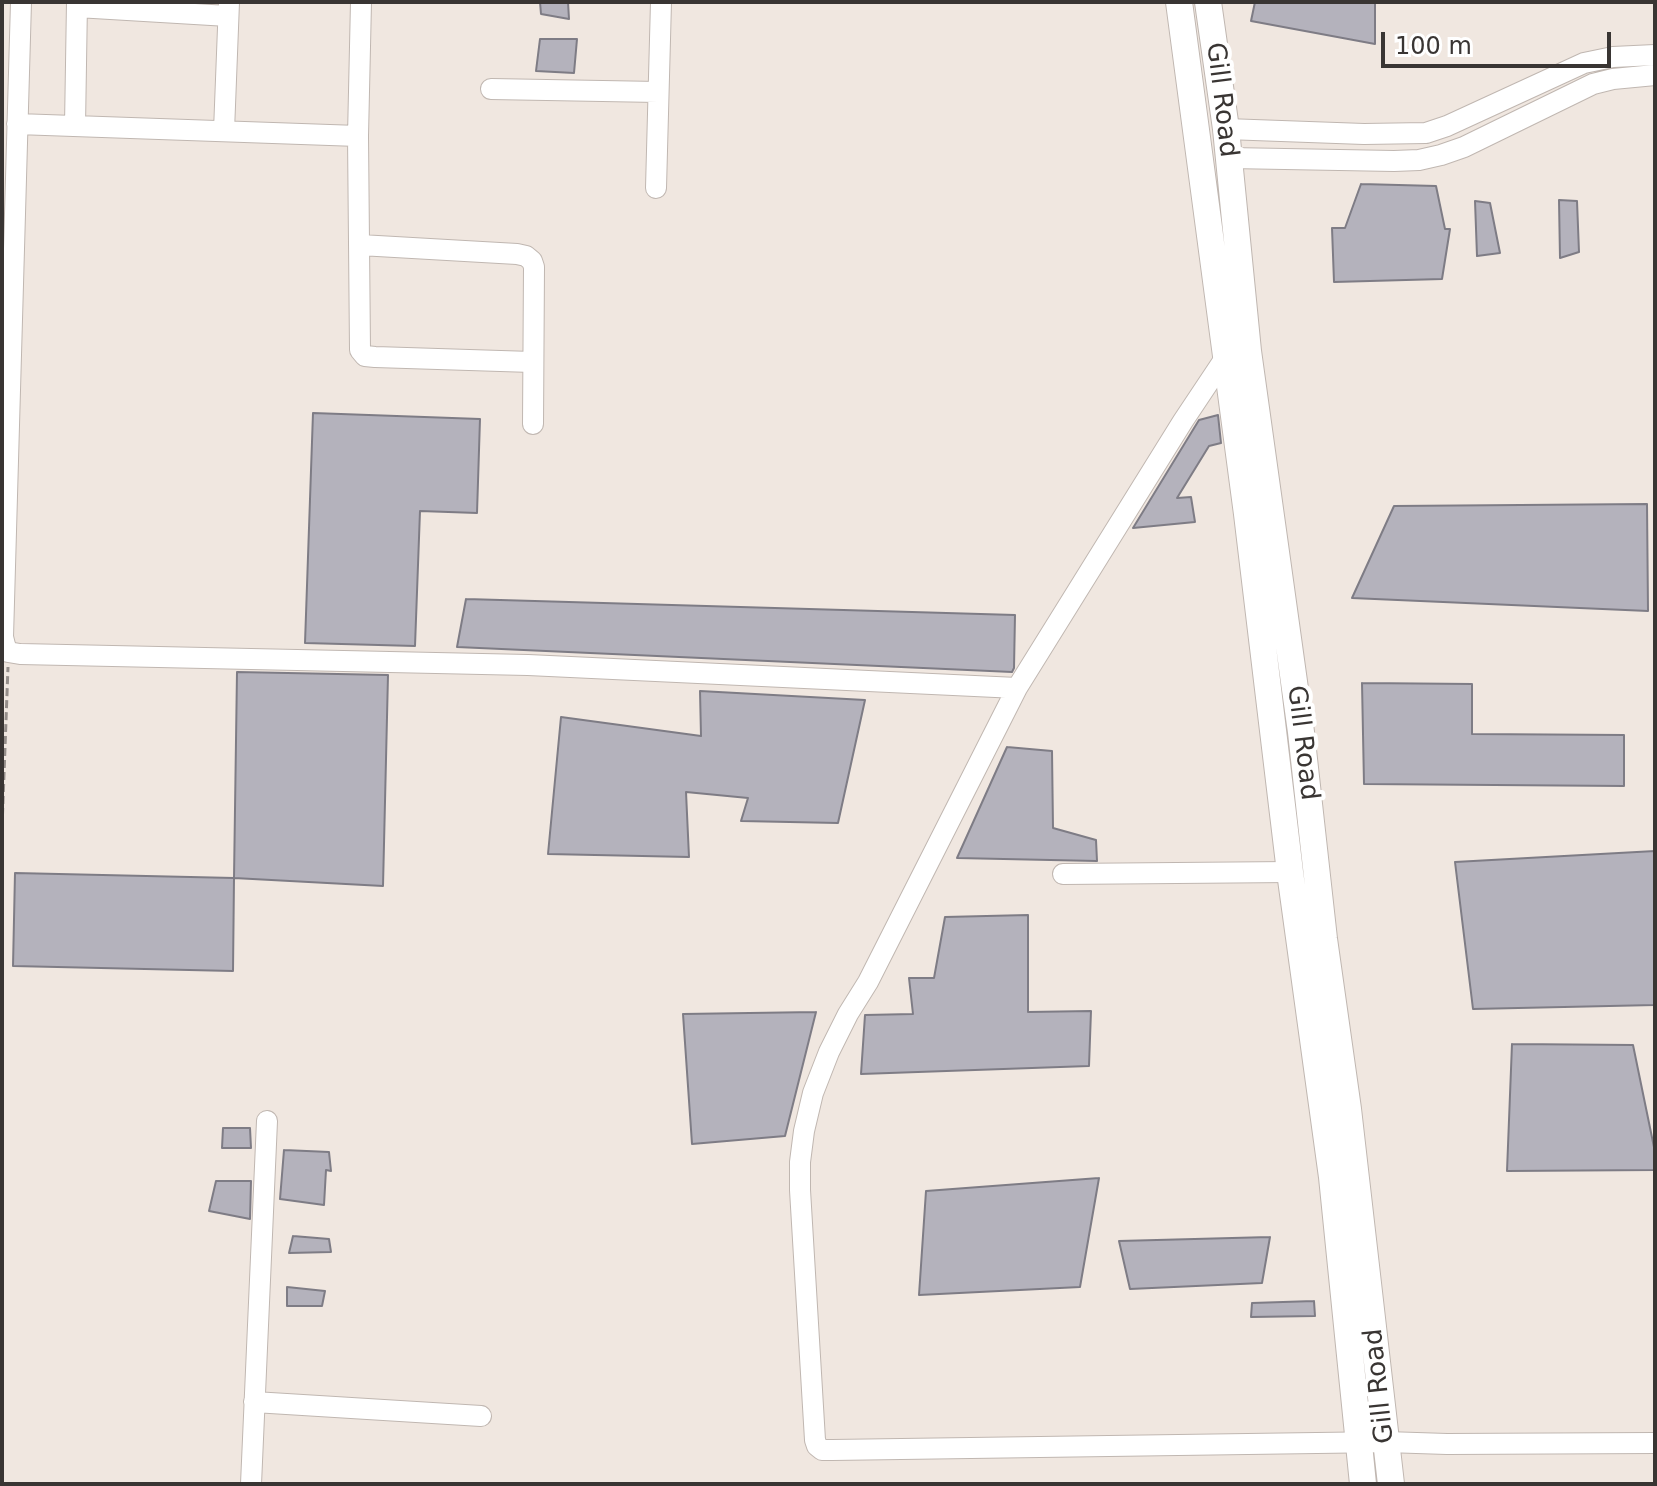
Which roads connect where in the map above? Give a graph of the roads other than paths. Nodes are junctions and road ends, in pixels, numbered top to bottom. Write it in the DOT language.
graph roads {
  1 [pos="21,2"];
  2 [pos="361,2"];
  3 [pos="661,2"];
  4 [pos="1179,2"];
  5 [pos="1208,2"];
  6 [pos="77,5"];
  7 [pos="228,9"];
  8 [pos="1655,55"];
  9 [pos="1584,63"];
  10 [pos="1655,75"];
  11 [pos="1593,84"];
  12 [pos="491,89"];
  13 [pos="658,92"];
  14 [pos="1500,101"];
  15 [pos="17,124"];
  16 [pos="1512,124"];
  17 [pos="75,126"];
  18 [pos="1226,129"];
  19 [pos="224,131"];
  20 [pos="1274,131"];
  21 [pos="1364,134"];
  22 [pos="358,136"];
  23 [pos="1230,158"];
  24 [pos="1274,159"];
  25 [pos="1364,161"];
  26 [pos="656,188"];
  27 [pos="360,245"];
  28 [pos="1225,358"];
  29 [pos="532,362"];
  30 [pos="533,424"];
  31 [pos="1017,688"];
  32 [pos="1290,872"];
  33 [pos="1063,874"];
  34 [pos="267,1121"];
  35 [pos="254,1402"];
  36 [pos="481,1416"];
  37 [pos="1386,1442"];
  38 [pos="1655,1443"];
  39 [pos="1358,1444"];
  40 [pos="251,1484"];
  41 [pos="1363,1484"];
  42 [pos="1391,1484"];
  1 -- 15 [label="street"];
  2 -- 22 [label="street"];
  3 -- 13 [label="street"];
  4 -- 28 [label="main road"];
  5 -- 18 [label="main road, Gill Road"];
  6 -- 7 [label="street"];
  6 -- 17 [label="street"];
  7 -- 19 [label="street"];
  8 -- 9 [label="street"];
  9 -- 11 [label="street"];
  9 -- 14 [label="street"];
  10 -- 11 [label="street"];
  11 -- 16 [label="street"];
  12 -- 13 [label="street"];
  13 -- 26 [label="street"];
  14 -- 16 [label="street"];
  14 -- 21 [label="street"];
  15 -- 17 [label="street"];
  15 -- 31 [label="street"];
  16 -- 25 [label="street"];
  17 -- 19 [label="street"];
  18 -- 20 [label="street"];
  18 -- 23 [label="main road, Gill Road"];
  19 -- 22 [label="street"];
  20 -- 21 [label="street"];
  20 -- 24 [label="street"];
  21 -- 25 [label="street"];
  22 -- 27 [label="street"];
  23 -- 24 [label="street"];
  23 -- 37 [label="main road, Gill Road"];
  24 -- 25 [label="street"];
  27 -- 29 [label="street"];
  27 -- 29 [label="street"];
  28 -- 31 [label="street"];
  28 -- 32 [label="main road"];
  29 -- 30 [label="street"];
  31 -- 39 [label="street"];
  32 -- 33 [label="street"];
  32 -- 39 [label="main road"];
  34 -- 35 [label="street"];
  35 -- 36 [label="street"];
  35 -- 40 [label="street"];
  37 -- 38 [label="street"];
  37 -- 39 [label="street"];
  37 -- 42 [label="main road, Gill Road"];
  39 -- 41 [label="main road"];
}
